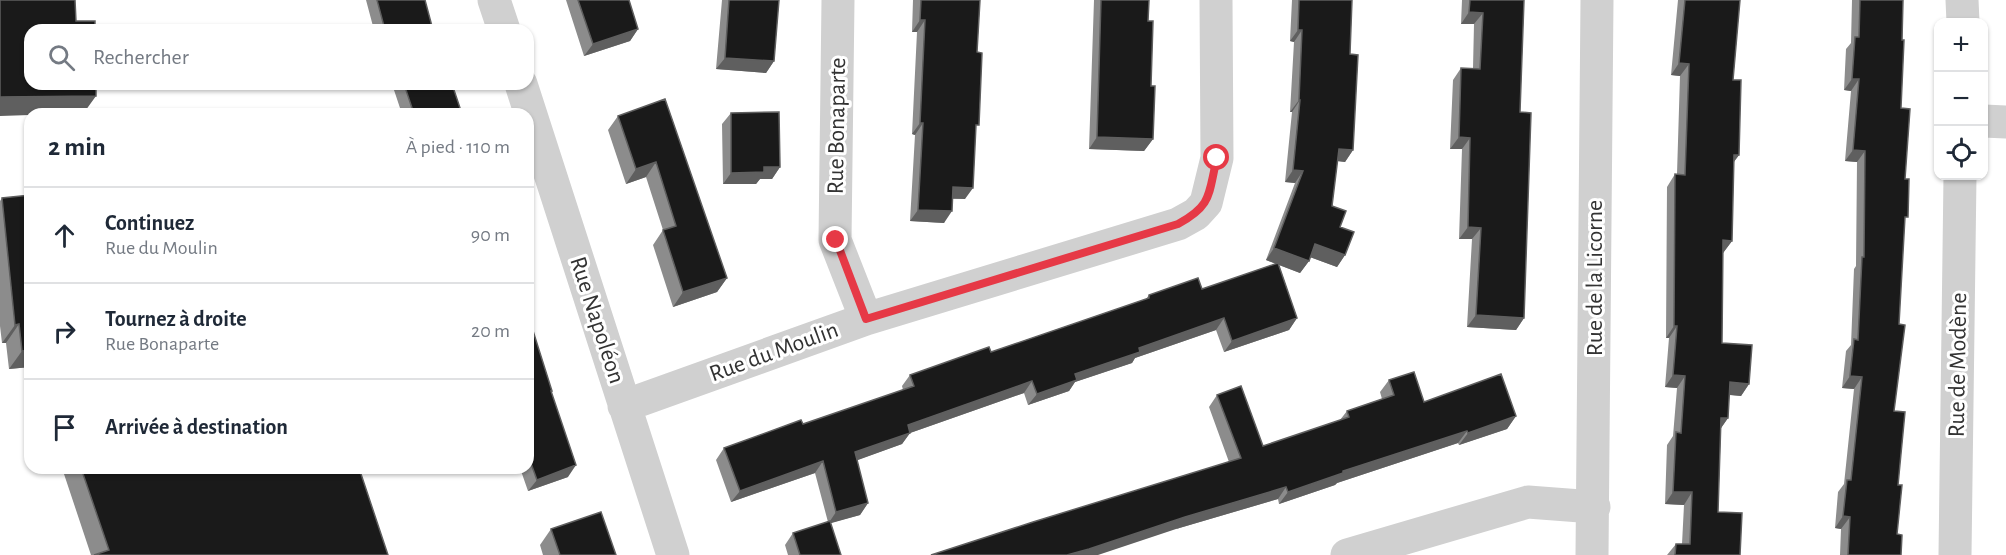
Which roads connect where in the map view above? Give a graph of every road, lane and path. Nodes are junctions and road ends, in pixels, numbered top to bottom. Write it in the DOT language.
graph roads {
  1 [pos="494,0"];
  2 [pos="838,0"];
  3 [pos="1216,0"];
  4 [pos="1597,0"];
  5 [pos="1962,0"];
  6 [pos="1963,18"];
  7 [pos="502,24"];
  8 [pos="523,90"];
  9 [pos="529,108"];
  10 [pos="1988,121"];
  11 [pos="2006,122"];
  12 [pos="534,125"];
  13 [pos="1960,180"];
  14 [pos="866,319"];
  15 [pos="624,406"];
  16 [pos="1594,507"];
  17 [pos="673,555"];
  18 [pos="1347,555"];
  19 [pos="1592,555"];
  20 [pos="1955,555"];
  1 -- 7 [label="street"];
  2 -- 14 [label="street, Rue Bonaparte"];
  3 -- 14 [label="street, Rue du Moulin"];
  4 -- 16 [label="street, Rue de la Licorne"];
  5 -- 6 [label="street"];
  8 -- 9 [label="street, Rue Napoléon"];
  10 -- 11 [label="street"];
  12 -- 15 [label="street, Rue Napoléon"];
  13 -- 20 [label="street, Rue de Modène"];
  14 -- 15 [label="street, Rue du Moulin"];
  15 -- 17 [label="street, Rue Napoléon"];
  16 -- 18 [label="street"];
  16 -- 19 [label="street, Rue de la Licorne"];
}
